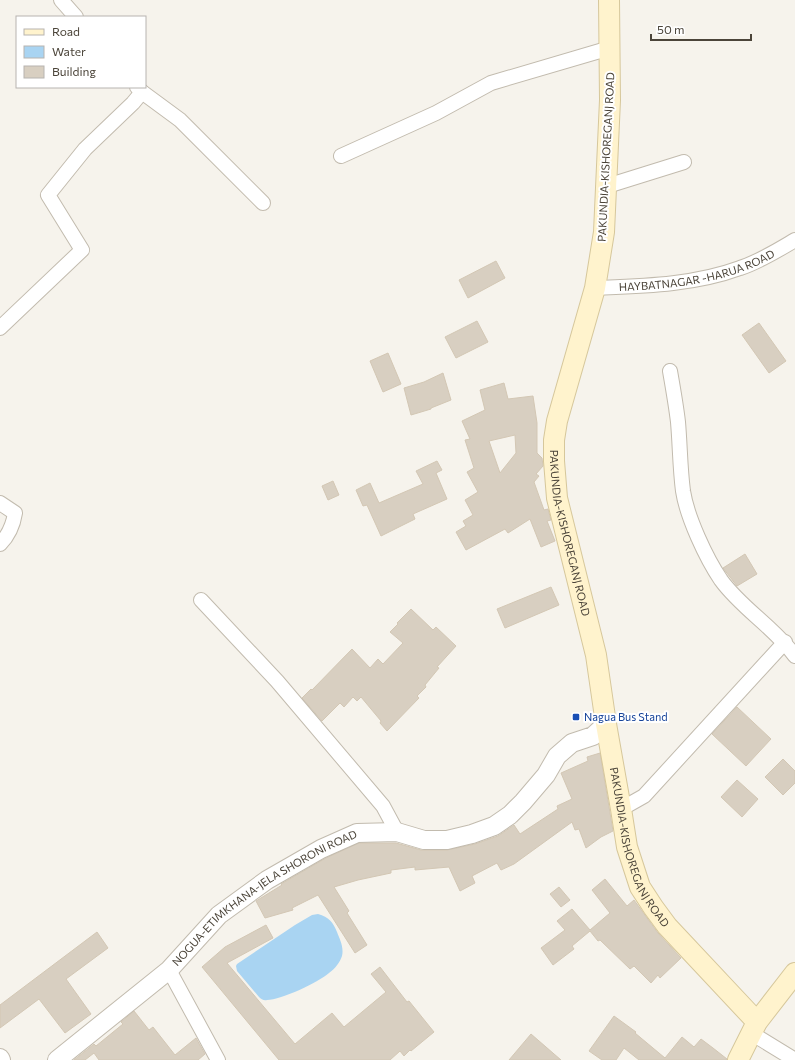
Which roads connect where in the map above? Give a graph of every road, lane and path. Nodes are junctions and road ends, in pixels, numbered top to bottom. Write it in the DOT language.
graph roads {
  1 [pos="61,0"];
  2 [pos="609,0"];
  3 [pos="75,16"];
  4 [pos="610,48"];
  5 [pos="140,90"];
  6 [pos="341,156"];
  7 [pos="684,162"];
  8 [pos="607,186"];
  9 [pos="263,202"];
  10 [pos="795,240"];
  11 [pos="595,288"];
  12 [pos="0,328"];
  13 [pos="670,371"];
  14 [pos="0,503"];
  15 [pos="0,544"];
  16 [pos="201,600"];
  17 [pos="785,642"];
  18 [pos="795,656"];
  19 [pos="606,724"];
  20 [pos="621,809"];
  21 [pos="397,832"];
  22 [pos="169,970"];
  23 [pos="795,973"];
  24 [pos="754,1027"];
  25 [pos="57,1060"];
  26 [pos="218,1060"];
  27 [pos="738,1060"];
  28 [pos="795,1060"];
  1 -- 3 [label="street"];
  2 -- 4 [label="main road, PAKUNDIA-KISHOREGANJ ROAD"];
  4 -- 6 [label="street"];
  4 -- 8 [label="main road, PAKUNDIA-KISHOREGANJ ROAD"];
  5 -- 9 [label="street"];
  5 -- 12 [label="street"];
  7 -- 8 [label="street"];
  8 -- 11 [label="main road, PAKUNDIA-KISHOREGANJ ROAD"];
  10 -- 11 [label="street, HAYBATNAGAR -HARUA ROAD"];
  11 -- 19 [label="main road, PAKUNDIA-KISHOREGANJ ROAD"];
  13 -- 17 [label="street"];
  14 -- 15 [label="street"];
  16 -- 21 [label="street"];
  17 -- 18 [label="street"];
  17 -- 20 [label="street"];
  19 -- 20 [label="main road, PAKUNDIA-KISHOREGANJ ROAD"];
  19 -- 21 [label="street, NOGUA-ETIMKHANA-JELA SHORONI ROAD"];
  20 -- 24 [label="main road, PAKUNDIA-KISHOREGANJ ROAD"];
  21 -- 22 [label="street, NOGUA-ETIMKHANA-JELA SHORONI ROAD"];
  22 -- 25 [label="street, NOGUA-ETIMKHANA-JELA SHORONI ROAD"];
  22 -- 26 [label="street"];
  23 -- 24 [label="main road"];
  24 -- 27 [label="main road"];
  24 -- 28 [label="street"];
}
